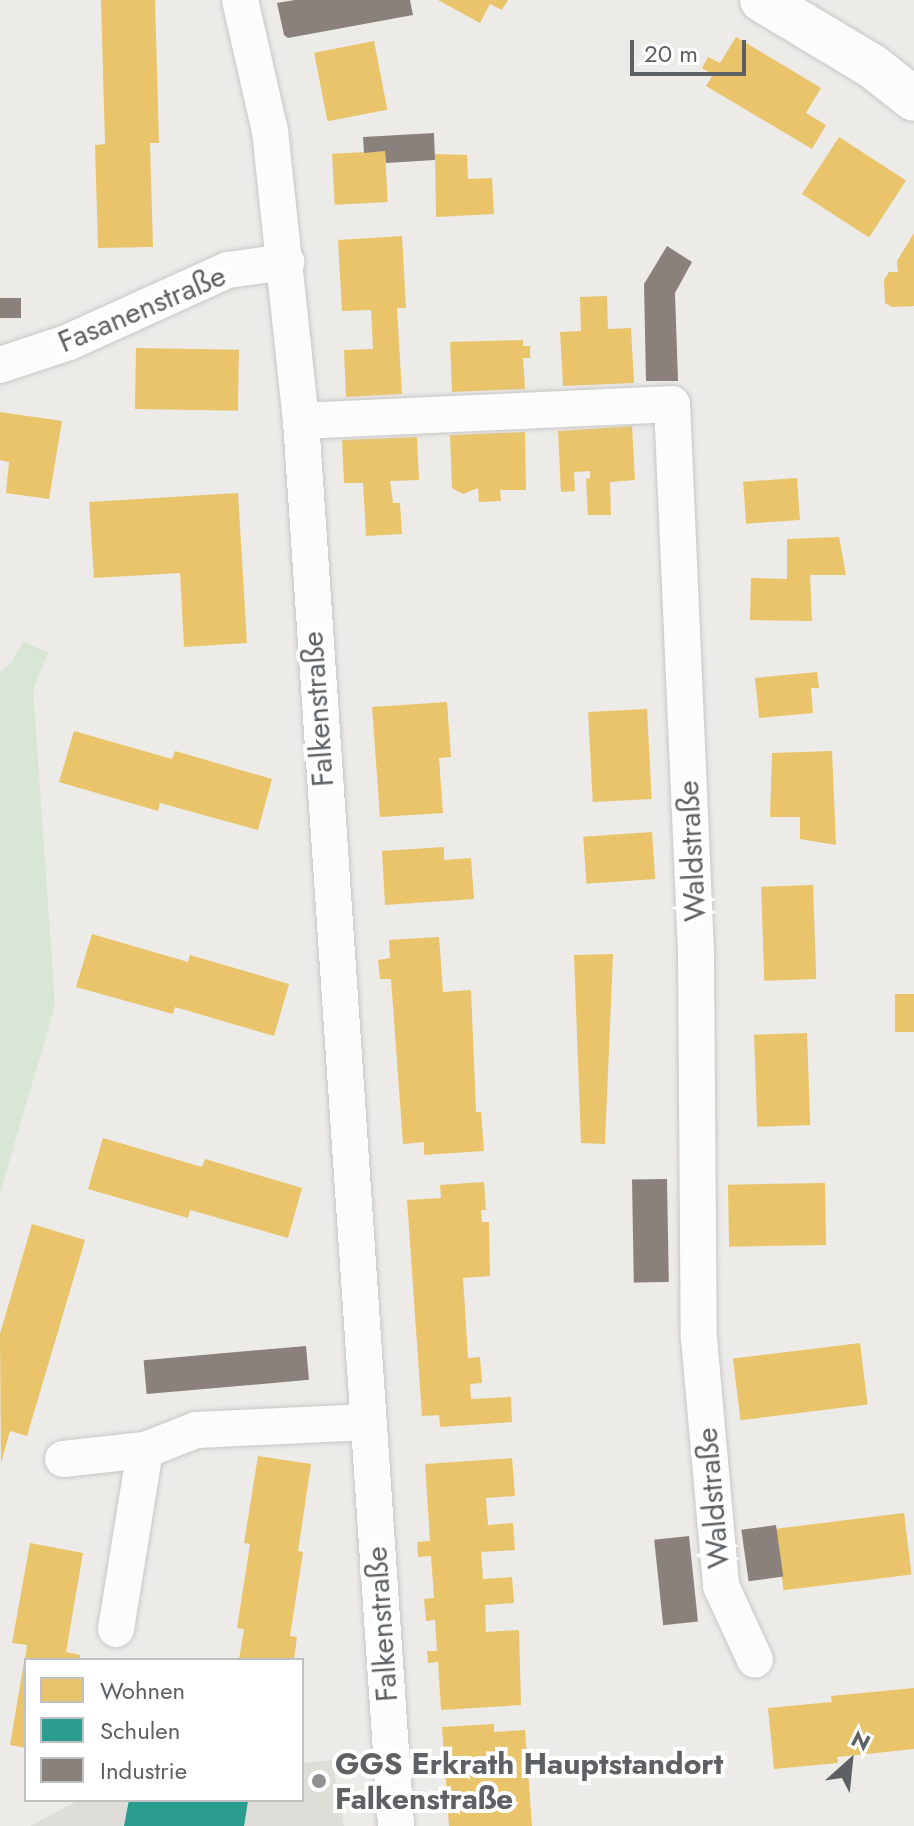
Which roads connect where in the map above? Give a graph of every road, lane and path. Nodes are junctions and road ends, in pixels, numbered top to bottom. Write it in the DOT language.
graph roads {
  1 [pos="240,0"];
  2 [pos="762,0"];
  3 [pos="914,99"];
  4 [pos="286,262"];
  5 [pos="0,365"];
  6 [pos="301,421"];
  7 [pos="368,1422"];
  8 [pos="145,1450"];
  9 [pos="63,1459"];
  10 [pos="116,1629"];
  11 [pos="755,1660"];
  12 [pos="396,1826"];
  1 -- 4 [label="street, Falkenstraße"];
  2 -- 3 [label="main road"];
  4 -- 5 [label="street, Fasanenstraße"];
  4 -- 6 [label="street, Falkenstraße"];
  6 -- 7 [label="street, Falkenstraße"];
  6 -- 11 [label="street, Waldstraße"];
  7 -- 8 [label="street"];
  7 -- 12 [label="street, Falkenstraße"];
  8 -- 9 [label="street"];
  8 -- 10 [label="street"];
}
